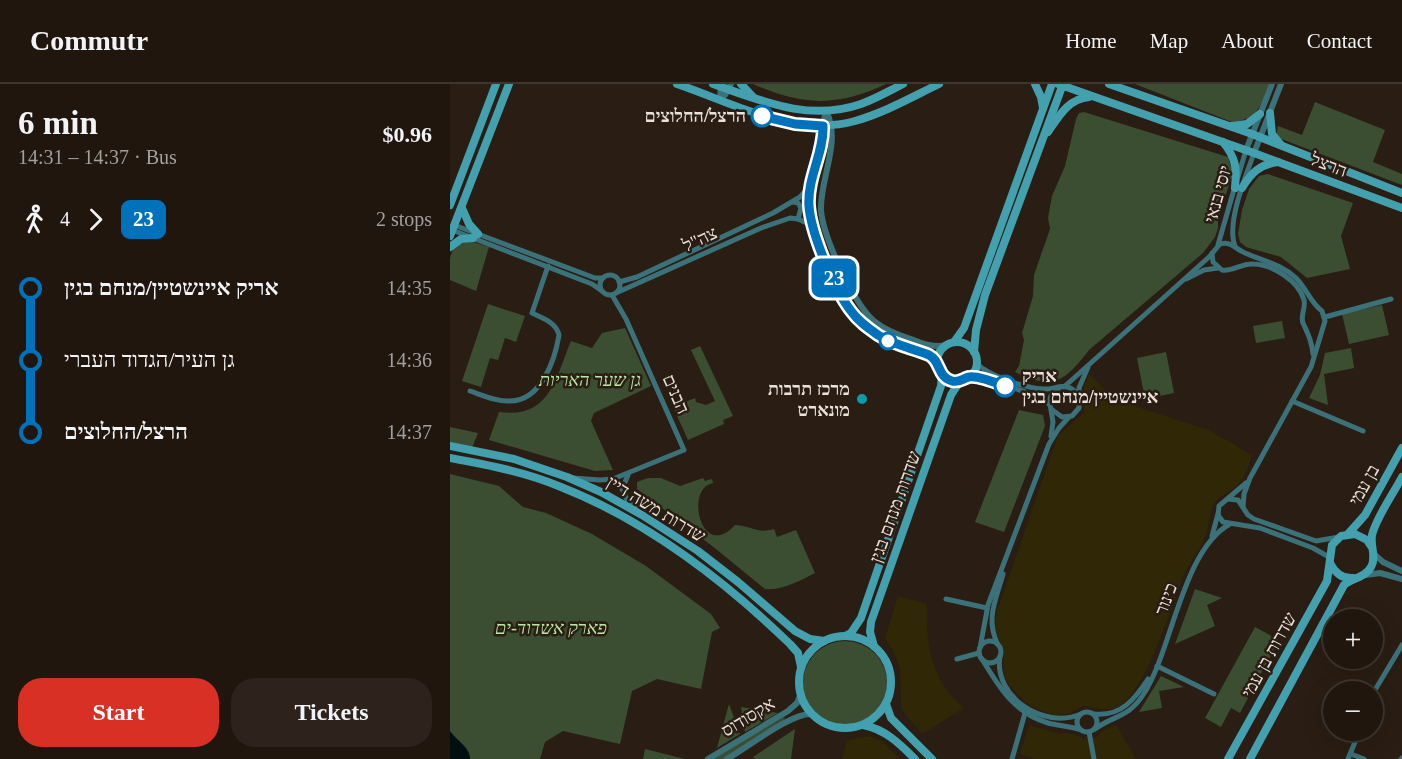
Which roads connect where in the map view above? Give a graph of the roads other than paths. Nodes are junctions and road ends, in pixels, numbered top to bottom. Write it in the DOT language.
graph roads {
  1 [pos="496,84"];
  2 [pos="509,84"];
  3 [pos="677,84"];
  4 [pos="741,84"];
  5 [pos="903,84"];
  6 [pos="939,84"];
  7 [pos="1035,84"];
  8 [pos="1052,84"];
  9 [pos="1109,84"];
  10 [pos="1272,84"];
  11 [pos="1281,84"];
  12 [pos="718,85"];
  13 [pos="1061,85"];
  14 [pos="1116,86"];
  15 [pos="730,87"];
  16 [pos="1094,97"];
  17 [pos="754,98"];
  18 [pos="720,99"];
  19 [pos="1043,110"];
  20 [pos="826,111"];
  21 [pos="1270,112"];
  22 [pos="1260,114"];
  23 [pos="832,125"];
  24 [pos="823,126"];
  25 [pos="1230,127"];
  26 [pos="1252,134"];
  27 [pos="1260,137"];
  28 [pos="1041,140"];
  29 [pos="1222,141"];
  30 [pos="1282,146"];
  31 [pos="1250,151"];
  32 [pos="1279,162"];
  33 [pos="810,186"];
  34 [pos="1238,188"];
  35 [pos="1402,193"];
  36 [pos="452,198"];
  37 [pos="794,202"];
  38 [pos="450,206"];
  39 [pos="462,208"];
  40 [pos="1402,208"];
  41 [pos="798,219"];
  42 [pos="811,225"];
  43 [pos="451,229"];
  44 [pos="476,236"];
  45 [pos="1218,245"];
  46 [pos="450,247"];
  47 [pos="1236,247"];
  48 [pos="1213,252"];
  49 [pos="548,266"];
  50 [pos="1235,267"];
  51 [pos="1218,268"];
  52 [pos="603,278"];
  53 [pos="619,282"];
  54 [pos="1177,284"];
  55 [pos="602,291"];
  56 [pos="614,294"];
  57 [pos="1391,298"];
  58 [pos="1317,308"];
  59 [pos="1304,313"];
  60 [pos="1325,317"];
  61 [pos="1322,326"];
  62 [pos="1306,327"];
  63 [pos="951,344"];
  64 [pos="974,352"];
  65 [pos="1096,356"];
  66 [pos="1313,360"];
  67 [pos="937,362"];
  68 [pos="976,363"];
  69 [pos="942,374"];
  70 [pos="969,377"];
  71 [pos="960,381"];
  72 [pos="1061,387"];
  73 [pos="470,391"];
  74 [pos="1079,396"];
  75 [pos="1292,401"];
  76 [pos="1050,407"];
  77 [pos="1069,417"];
  78 [pos="1363,431"];
  79 [pos="1049,444"];
  80 [pos="450,446"];
  81 [pos="1402,448"];
  82 [pos="450,458"];
  83 [pos="628,475"];
  84 [pos="567,477"];
  85 [pos="1402,477"];
  86 [pos="1250,478"];
  87 [pos="1225,499"];
  88 [pos="1244,508"];
  89 [pos="1218,512"];
  90 [pos="642,515"];
  91 [pos="1233,524"];
  92 [pos="1344,535"];
  93 [pos="1209,544"];
  94 [pos="1011,547"];
  95 [pos="1373,550"];
  96 [pos="1329,560"];
  97 [pos="1402,571"];
  98 [pos="1359,577"];
  99 [pos="1402,579"];
  100 [pos="946,599"];
  101 [pos="987,608"];
  102 [pos="845,636"];
  103 [pos="824,641"];
  104 [pos="998,645"];
  105 [pos="1402,645"];
  106 [pos="874,646"];
  107 [pos="980,654"];
  108 [pos="1000,656"];
  109 [pos="957,659"];
  110 [pos="801,667"];
  111 [pos="1156,667"];
  112 [pos="1381,681"];
  113 [pos="1214,694"];
  114 [pos="800,696"];
  115 [pos="886,704"];
  116 [pos="1025,713"];
  117 [pos="811,714"];
  118 [pos="1081,714"];
  119 [pos="1094,714"];
  120 [pos="863,725"];
  121 [pos="1081,730"];
  122 [pos="1092,730"];
  123 [pos="1356,741"];
  124 [pos="1349,757"];
  125 [pos="708,759"];
  126 [pos="727,759"];
  127 [pos="915,759"];
  128 [pos="933,759"];
  129 [pos="1012,759"];
  130 [pos="1094,759"];
  131 [pos="1228,759"];
  132 [pos="1250,759"];
  133 [pos="1364,759"];
  1 -- 36 [label="main road"];
  2 -- 39 [label="main road"];
  3 -- 18 [label="main road"];
  4 -- 17 [label="main road"];
  5 -- 20 [label="main road"];
  6 -- 23 [label="main road"];
  7 -- 19 [label="main road"];
  8 -- 19 [label="main road"];
  9 -- 14 [label="main road, הרצל"];
  10 -- 22 [label="street"];
  11 -- 21 [label="street"];
  12 -- 15 [label="main road"];
  12 -- 18 [label="street"];
  13 -- 16 [label="main road, הרצל"];
  13 -- 28 [label="main road"];
  14 -- 25 [label="main road, הרצל"];
  15 -- 17 [label="main road"];
  15 -- 18 [label="street"];
  16 -- 28 [label="main road"];
  16 -- 29 [label="main road, הרצל"];
  17 -- 20 [label="main road"];
  18 -- 24 [label="main road"];
  19 -- 63 [label="main road"];
  20 -- 23 [label="street"];
  20 -- 24 [label="street"];
  21 -- 27 [label="street"];
  21 -- 30 [label="main road"];
  22 -- 25 [label="main road"];
  22 -- 26 [label="street"];
  23 -- 24 [label="main road"];
  23 -- 63 [label="street"];
  24 -- 33 [label="street"];
  25 -- 26 [label="main road, הרצל"];
  26 -- 27 [label="main road, הרצל"];
  26 -- 31 [label="street"];
  27 -- 30 [label="main road, הרצל"];
  27 -- 31 [label="street"];
  28 -- 64 [label="main road"];
  29 -- 31 [label="main road, הרצל"];
  29 -- 34 [label="main road"];
  30 -- 35 [label="main road, הרצל"];
  31 -- 32 [label="main road, הרצל"];
  31 -- 34 [label="street, יוסי בנאי"];
  32 -- 34 [label="main road"];
  32 -- 40 [label="main road, הרצל"];
  33 -- 37 [label="street, צה\"ל"];
  33 -- 42 [label="street"];
  34 -- 45 [label="street, יוסי בנאי"];
  34 -- 47 [label="street, יוסי בנאי"];
  36 -- 38 [label="main road"];
  37 -- 41 [label="street"];
  37 -- 53 [label="street, צה\"ל"];
  39 -- 43 [label="main road"];
  39 -- 44 [label="main road"];
  41 -- 42 [label="street"];
  41 -- 56 [label="street, צה\"ל"];
  42 -- 67 [label="street"];
  43 -- 44 [label="street"];
  44 -- 46 [label="main road"];
  44 -- 49 [label="street"];
  44 -- 52 [label="street"];
  45 -- 47 [label="street"];
  45 -- 48 [label="street"];
  47 -- 50 [label="street"];
  47 -- 58 [label="street"];
  48 -- 51 [label="street"];
  48 -- 54 [label="street"];
  49 -- 55 [label="street"];
  49 -- 73 [label="street"];
  50 -- 51 [label="street"];
  50 -- 59 [label="street"];
  51 -- 54 [label="street"];
  52 -- 53 [label="street"];
  52 -- 55 [label="street"];
  53 -- 56 [label="street"];
  54 -- 65 [label="street"];
  55 -- 56 [label="street"];
  56 -- 83 [label="street, הבנים"];
  57 -- 60 [label="street"];
  58 -- 59 [label="street"];
  58 -- 60 [label="street"];
  59 -- 62 [label="street"];
  60 -- 61 [label="street"];
  61 -- 62 [label="street"];
  61 -- 66 [label="street"];
  62 -- 66 [label="street"];
  63 -- 64 [label="main road"];
  63 -- 67 [label="main road"];
  64 -- 68 [label="main road"];
  65 -- 72 [label="street"];
  65 -- 74 [label="street"];
  66 -- 75 [label="street"];
  67 -- 69 [label="main road"];
  68 -- 70 [label="main road"];
  68 -- 72 [label="street"];
  69 -- 71 [label="main road"];
  69 -- 102 [label="main road, שדרות מנחם בגין"];
  70 -- 71 [label="main road"];
  70 -- 76 [label="street"];
  71 -- 106 [label="main road, שדרות מנחם בגין"];
  72 -- 74 [label="street"];
  72 -- 76 [label="street"];
  74 -- 77 [label="street"];
  75 -- 78 [label="street"];
  75 -- 86 [label="street"];
  76 -- 77 [label="street"];
  76 -- 79 [label="street"];
  77 -- 79 [label="street"];
  79 -- 94 [label="street"];
  80 -- 84 [label="main road, שדרות משה דיין"];
  81 -- 92 [label="main road, בן עמי"];
  82 -- 110 [label="main road, שדרות משה דיין"];
  83 -- 84 [label="street, הבנים"];
  83 -- 90 [label="street"];
  84 -- 90 [label="main road, שדרות משה דיין"];
  85 -- 95 [label="main road, שדרות בן עמי"];
  86 -- 87 [label="street"];
  86 -- 88 [label="street"];
  87 -- 88 [label="street"];
  87 -- 89 [label="street"];
  88 -- 91 [label="street"];
  88 -- 92 [label="street"];
  89 -- 91 [label="street"];
  89 -- 93 [label="street, כינור"];
  90 -- 103 [label="main road, שדרות משה דיין"];
  91 -- 93 [label="street, כינור"];
  91 -- 96 [label="street"];
  92 -- 95 [label="main road"];
  92 -- 96 [label="main road, שדרות בן עמי"];
  93 -- 111 [label="street, כינור"];
  94 -- 101 [label="street"];
  94 -- 104 [label="street"];
  95 -- 97 [label="street"];
  95 -- 98 [label="main road, שדרות בן עמי"];
  96 -- 98 [label="main road"];
  96 -- 131 [label="main road, שדרות בן עמי"];
  98 -- 99 [label="street"];
  98 -- 132 [label="main road, שדרות בן עמי"];
  100 -- 101 [label="street"];
  101 -- 107 [label="street"];
  102 -- 103 [label="main road"];
  102 -- 106 [label="main road"];
  103 -- 110 [label="main road"];
  104 -- 107 [label="street"];
  104 -- 108 [label="street"];
  105 -- 112 [label="street"];
  106 -- 115 [label="main road"];
  107 -- 108 [label="street"];
  107 -- 109 [label="street"];
  107 -- 116 [label="street"];
  108 -- 118 [label="street"];
  110 -- 114 [label="main road"];
  111 -- 113 [label="street"];
  111 -- 119 [label="street, כינור"];
  111 -- 122 [label="street, כינור"];
  114 -- 117 [label="main road"];
  114 -- 125 [label="street, אקסודוס"];
  115 -- 120 [label="main road"];
  115 -- 128 [label="main road"];
  116 -- 121 [label="street"];
  116 -- 129 [label="street"];
  117 -- 120 [label="main road"];
  117 -- 126 [label="street, אקסודוס"];
  118 -- 119 [label="street"];
  118 -- 121 [label="street"];
  119 -- 122 [label="street"];
  120 -- 127 [label="main road"];
  121 -- 122 [label="street"];
  122 -- 130 [label="street"];
  123 -- 124 [label="street"];
  124 -- 133 [label="street"];
}
